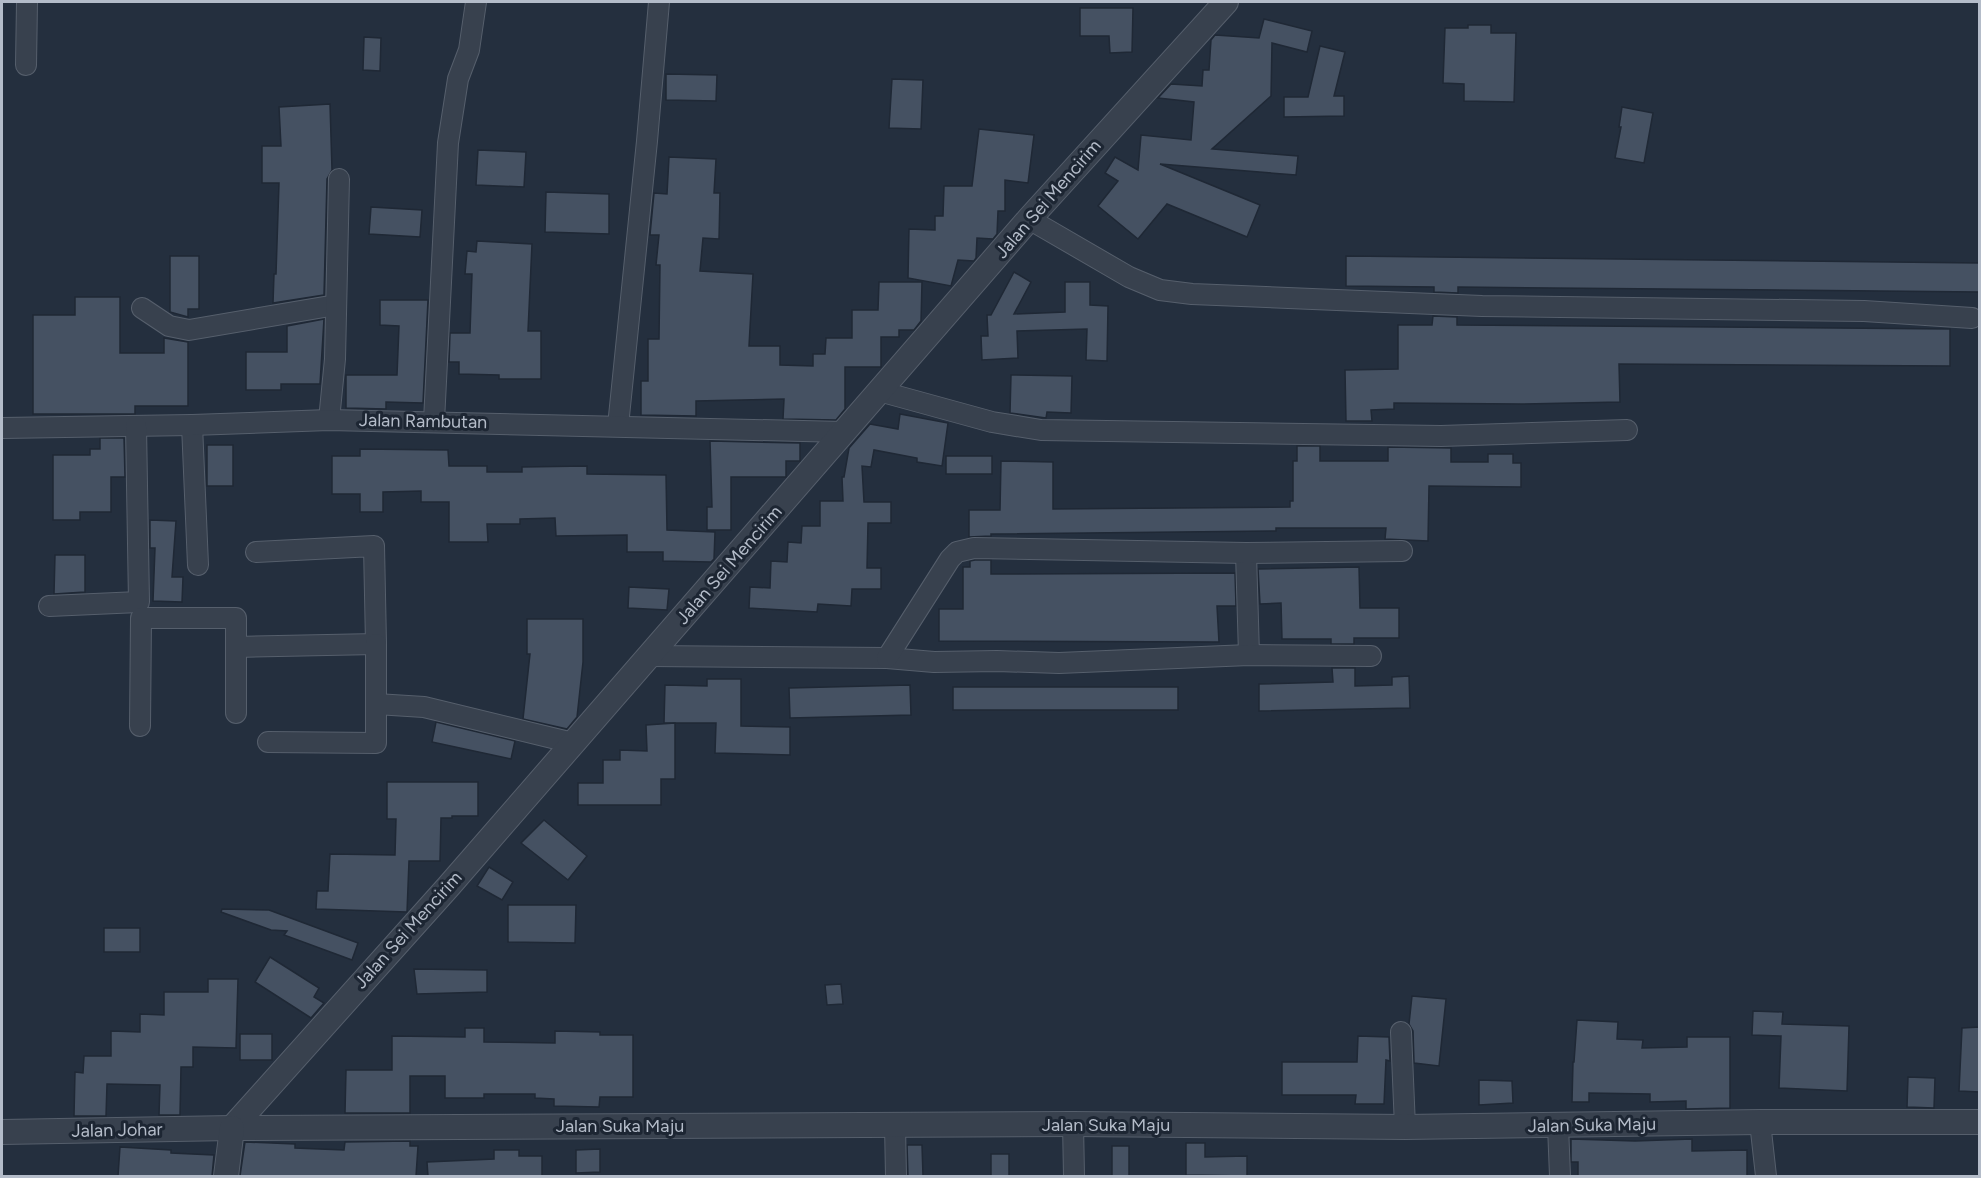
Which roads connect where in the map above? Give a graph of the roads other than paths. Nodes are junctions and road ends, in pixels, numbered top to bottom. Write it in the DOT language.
graph roads {
  1 [pos="27,2"];
  2 [pos="476,2"];
  3 [pos="659,2"];
  4 [pos="1226,2"];
  5 [pos="26,65"];
  6 [pos="339,179"];
  7 [pos="1029,219"];
  8 [pos="336,304"];
  9 [pos="142,308"];
  10 [pos="1972,318"];
  11 [pos="879,391"];
  12 [pos="329,420"];
  13 [pos="434,421"];
  14 [pos="192,425"];
  15 [pos="136,426"];
  16 [pos="618,426"];
  17 [pos="2,428"];
  18 [pos="1627,430"];
  19 [pos="844,432"];
  20 [pos="1402,550"];
  21 [pos="256,552"];
  22 [pos="1246,553"];
  23 [pos="198,566"];
  24 [pos="50,606"];
  25 [pos="376,644"];
  26 [pos="236,647"];
  27 [pos="1248,655"];
  28 [pos="649,656"];
  29 [pos="1371,656"];
  30 [pos="887,658"];
  31 [pos="376,705"];
  32 [pos="236,713"];
  33 [pos="140,726"];
  34 [pos="268,742"];
  35 [pos="573,743"];
  36 [pos="1401,1032"];
  37 [pos="1760,1122"];
  38 [pos="1980,1122"];
  39 [pos="895,1125"];
  40 [pos="1073,1125"];
  41 [pos="1557,1126"];
  42 [pos="1405,1127"];
  43 [pos="232,1128"];
  44 [pos="2,1132"];
  45 [pos="226,1176"];
  46 [pos="896,1176"];
  47 [pos="1074,1176"];
  48 [pos="1560,1176"];
  49 [pos="1766,1176"];
  1 -- 5 [label="street"];
  2 -- 13 [label="street"];
  3 -- 16 [label="street"];
  4 -- 7 [label="street, Jalan Sei Mencirim"];
  6 -- 8 [label="street"];
  7 -- 10 [label="street"];
  7 -- 11 [label="street, Jalan Sei Mencirim"];
  8 -- 9 [label="street"];
  8 -- 12 [label="street"];
  11 -- 18 [label="street"];
  11 -- 19 [label="street, Jalan Sei Mencirim"];
  12 -- 13 [label="street, Jalan Rambutan"];
  12 -- 14 [label="street, Jalan Rambutan"];
  13 -- 16 [label="street, Jalan Rambutan"];
  14 -- 15 [label="street, Jalan Rambutan"];
  14 -- 23 [label="street"];
  15 -- 17 [label="street, Jalan Rambutan"];
  15 -- 24 [label="street"];
  16 -- 19 [label="street, Jalan Rambutan"];
  19 -- 28 [label="street, Jalan Sei Mencirim"];
  20 -- 22 [label="street"];
  21 -- 25 [label="street"];
  22 -- 27 [label="street"];
  22 -- 30 [label="street"];
  25 -- 26 [label="street"];
  25 -- 31 [label="street"];
  26 -- 32 [label="street"];
  26 -- 33 [label="street"];
  27 -- 29 [label="street"];
  27 -- 30 [label="street"];
  28 -- 30 [label="street"];
  28 -- 35 [label="street, Jalan Sei Mencirim"];
  31 -- 34 [label="street"];
  31 -- 35 [label="street"];
  35 -- 43 [label="street, Jalan Sei Mencirim"];
  36 -- 42 [label="street"];
  37 -- 38 [label="street, Jalan Suka Maju"];
  37 -- 41 [label="street, Jalan Suka Maju"];
  37 -- 49 [label="street"];
  39 -- 40 [label="street, Jalan Suka Maju"];
  39 -- 43 [label="street, Jalan Suka Maju"];
  39 -- 46 [label="street"];
  40 -- 42 [label="street, Jalan Suka Maju"];
  40 -- 47 [label="street"];
  41 -- 42 [label="street, Jalan Suka Maju"];
  41 -- 48 [label="street"];
  43 -- 44 [label="street, Jalan Johar"];
  43 -- 45 [label="street"];
}
